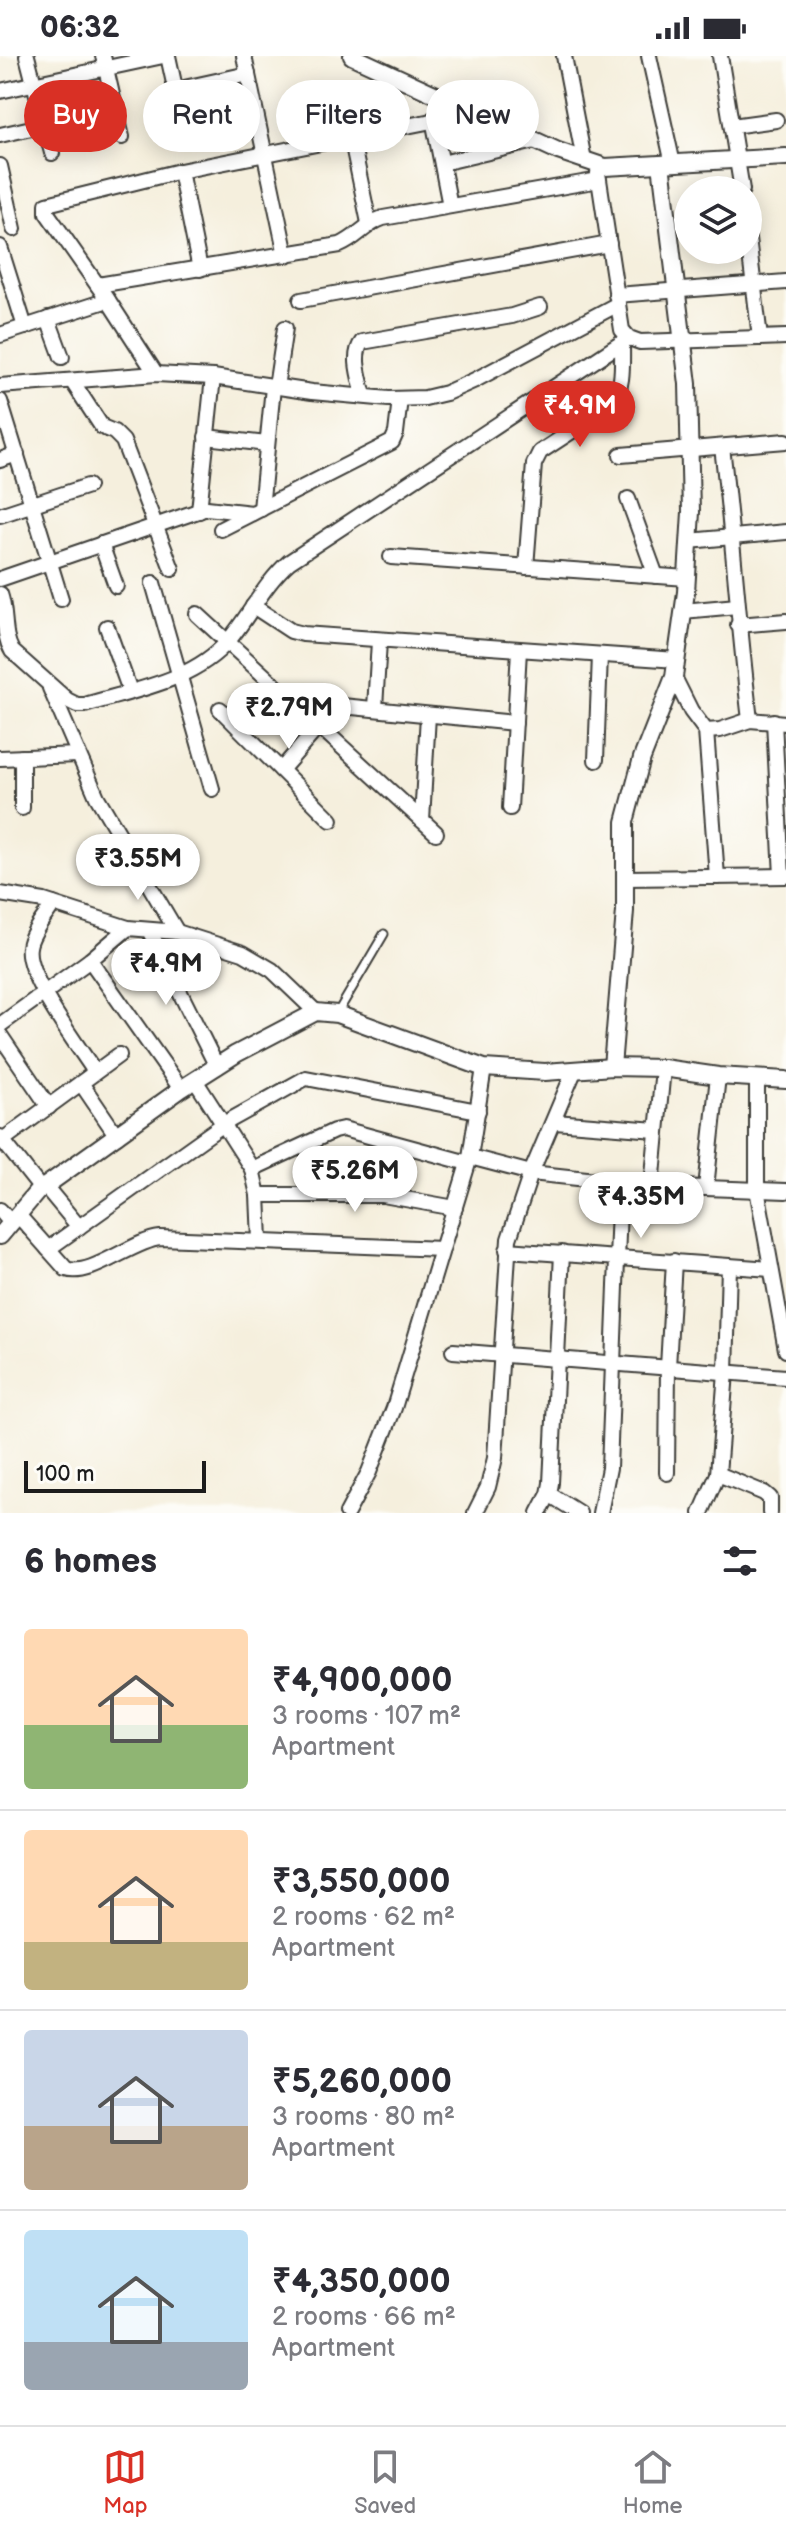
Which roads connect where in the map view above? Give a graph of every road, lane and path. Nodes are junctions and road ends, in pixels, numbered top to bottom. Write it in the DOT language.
graph roads {
  1 [pos="27,56"];
  2 [pos="166,56"];
  3 [pos="244,56"];
  4 [pos="352,56"];
  5 [pos="564,56"];
  6 [pos="649,56"];
  7 [pos="724,57"];
  8 [pos="379,61"];
  9 [pos="104,62"];
  10 [pos="248,74"];
  11 [pos="33,80"];
  12 [pos="47,80"];
  13 [pos="172,80"];
  14 [pos="221,80"];
  15 [pos="24,86"];
  16 [pos="426,87"];
  17 [pos="0,91"];
  18 [pos="776,120"];
  19 [pos="732,126"];
  20 [pos="24,130"];
  21 [pos="0,135"];
  22 [pos="539,143"];
  23 [pos="276,151"];
  24 [pos="354,152"];
  25 [pos="440,152"];
  26 [pos="488,152"];
  27 [pos="265,153"];
  28 [pos="786,157"];
  29 [pos="738,160"];
  30 [pos="442,163"];
  31 [pos="667,164"];
  32 [pos="0,166"];
  33 [pos="593,168"];
  34 [pos="180,171"];
  35 [pos="740,176"];
  36 [pos="450,206"];
  37 [pos="369,223"];
  38 [pos="14,229"];
  39 [pos="609,244"];
  40 [pos="0,247"];
  41 [pos="286,255"];
  42 [pos="751,264"];
  43 [pos="200,269"];
  44 [pos="786,282"];
  45 [pos="754,284"];
  46 [pos="98,285"];
  47 [pos="678,291"];
  48 [pos="617,299"];
  49 [pos="108,300"];
  50 [pos="301,300"];
  51 [pos="540,307"];
  52 [pos="48,319"];
  53 [pos="25,327"];
  54 [pos="285,328"];
  55 [pos="0,335"];
  56 [pos="786,337"];
  57 [pos="760,338"];
  58 [pos="683,340"];
  59 [pos="625,341"];
  60 [pos="62,357"];
  61 [pos="156,374"];
  62 [pos="213,377"];
  63 [pos="72,381"];
  64 [pos="0,386"];
  65 [pos="274,387"];
  66 [pos="364,396"];
  67 [pos="400,399"];
  68 [pos="0,401"];
  69 [pos="206,437"];
  70 [pos="786,441"];
  71 [pos="267,444"];
  72 [pos="722,447"];
  73 [pos="690,450"];
  74 [pos="17,454"];
  75 [pos="621,455"];
  76 [pos="0,460"];
  77 [pos="88,486"];
  78 [pos="628,499"];
  79 [pos="33,504"];
  80 [pos="199,511"];
  81 [pos="256,511"];
  82 [pos="0,515"];
  83 [pos="155,526"];
  84 [pos="221,529"];
  85 [pos="786,532"];
  86 [pos="732,536"];
  87 [pos="689,541"];
  88 [pos="101,544"];
  89 [pos="391,557"];
  90 [pos="51,561"];
  91 [pos="526,567"];
  92 [pos="172,569"];
  93 [pos="656,576"];
  94 [pos="687,578"];
  95 [pos="0,579"];
  96 [pos="153,583"];
  97 [pos="116,586"];
  98 [pos="0,594"];
  99 [pos="61,599"];
  100 [pos="253,606"];
  101 [pos="737,606"];
  102 [pos="683,611"];
  103 [pos="197,614"];
  104 [pos="786,621"];
  105 [pos="738,625"];
  106 [pos="107,627"];
  107 [pos="228,641"];
  108 [pos="379,641"];
  109 [pos="519,650"];
  110 [pos="600,655"];
  111 [pos="675,669"];
  112 [pos="180,675"];
  113 [pos="49,685"];
  114 [pos="130,691"];
  115 [pos="375,708"];
  116 [pos="220,709"];
  117 [pos="428,715"];
  118 [pos="750,720"];
  119 [pos="780,722"];
  120 [pos="515,723"];
  121 [pos="319,725"];
  122 [pos="706,731"];
  123 [pos="78,755"];
  124 [pos="22,757"];
  125 [pos="0,758"];
  126 [pos="596,760"];
  127 [pos="281,770"];
  128 [pos="212,789"];
  129 [pos="22,808"];
  130 [pos="510,808"];
  131 [pos="331,820"];
  132 [pos="422,820"];
  133 [pos="436,833"];
  134 [pos="784,876"];
  135 [pos="717,877"];
  136 [pos="625,878"];
  137 [pos="0,894"];
  138 [pos="53,904"];
  139 [pos="128,928"];
  140 [pos="149,930"];
  141 [pos="177,932"];
  142 [pos="384,934"];
  143 [pos="90,960"];
  144 [pos="44,993"];
  145 [pos="316,1012"];
  146 [pos="337,1014"];
  147 [pos="0,1025"];
  148 [pos="0,1035"];
  149 [pos="119,1055"];
  150 [pos="217,1067"];
  151 [pos="612,1067"];
  152 [pos="484,1068"];
  153 [pos="663,1068"];
  154 [pos="575,1069"];
  155 [pos="95,1072"];
  156 [pos="718,1076"];
  157 [pos="757,1079"];
  158 [pos="195,1080"];
  159 [pos="786,1080"];
  160 [pos="81,1083"];
  161 [pos="181,1089"];
  162 [pos="49,1107"];
  163 [pos="478,1111"];
  164 [pos="555,1122"];
  165 [pos="225,1123"];
  166 [pos="656,1130"];
  167 [pos="117,1136"];
  168 [pos="1,1140"];
  169 [pos="469,1160"];
  170 [pos="252,1169"];
  171 [pos="531,1173"];
  172 [pos="620,1182"];
  173 [pos="652,1186"];
  174 [pos="43,1188"];
  175 [pos="706,1188"];
  176 [pos="757,1189"];
  177 [pos="786,1191"];
  178 [pos="258,1195"];
  179 [pos="455,1208"];
  180 [pos="7,1221"];
  181 [pos="79,1227"];
  182 [pos="260,1240"];
  183 [pos="48,1249"];
  184 [pos="442,1249"];
  185 [pos="507,1250"];
  186 [pos="562,1253"];
  187 [pos="617,1257"];
  188 [pos="674,1261"];
  189 [pos="729,1266"];
  190 [pos="771,1269"];
  191 [pos="786,1350"];
  192 [pos="453,1351"];
  193 [pos="500,1356"];
  194 [pos="555,1359"];
  195 [pos="611,1363"];
  196 [pos="668,1367"];
  197 [pos="726,1372"];
  198 [pos="786,1377"];
  199 [pos="667,1473"];
  200 [pos="718,1474"];
  201 [pos="549,1494"];
  202 [pos="347,1513"];
  203 [pos="475,1513"];
  204 [pos="539,1513"];
  205 [pos="579,1513"];
  206 [pos="600,1513"];
  207 [pos="701,1513"];
  208 [pos="770,1513"];
  1 -- 11 [label="street"];
  2 -- 9 [label="street"];
  2 -- 13 [label="street"];
  3 -- 10 [label="street"];
  4 -- 8 [label="street"];
  5 -- 33 [label="street"];
  6 -- 31 [label="street"];
  7 -- 19 [label="street"];
  8 -- 16 [label="street"];
  9 -- 12 [label="street"];
  10 -- 14 [label="street"];
  10 -- 27 [label="street"];
  15 -- 17 [label="street"];
  18 -- 19 [label="street"];
  19 -- 29 [label="street"];
  20 -- 21 [label="street"];
  22 -- 33 [label="street"];
  23 -- 27 [label="street"];
  24 -- 37 [label="street"];
  25 -- 30 [label="street"];
  26 -- 30 [label="street"];
  27 -- 34 [label="street"];
  27 -- 41 [label="street"];
  28 -- 29 [label="street"];
  29 -- 31 [label="street"];
  29 -- 35 [label="street"];
  30 -- 36 [label="street"];
  31 -- 33 [label="street"];
  31 -- 47 [label="street"];
  32 -- 38 [label="street"];
  33 -- 36 [label="street"];
  33 -- 39 [label="street"];
  34 -- 43 [label="street"];
  34 -- 46 [label="street"];
  36 -- 37 [label="street"];
  37 -- 41 [label="street"];
  39 -- 48 [label="street"];
  39 -- 50 [label="street"];
  40 -- 53 [label="street"];
  41 -- 43 [label="street"];
  42 -- 45 [label="street"];
  43 -- 46 [label="street"];
  44 -- 45 [label="street"];
  45 -- 47 [label="street"];
  45 -- 57 [label="street"];
  46 -- 49 [label="street"];
  47 -- 48 [label="street"];
  47 -- 58 [label="street"];
  48 -- 59 [label="street"];
  48 -- 67 [label="street"];
  49 -- 52 [label="street"];
  49 -- 61 [label="street"];
  51 -- 66 [label="street"];
  52 -- 53 [label="street"];
  52 -- 60 [label="street"];
  53 -- 55 [label="street"];
  54 -- 65 [label="street"];
  56 -- 57 [label="street"];
  57 -- 58 [label="street"];
  58 -- 59 [label="street"];
  58 -- 73 [label="street"];
  59 -- 91 [label="street"];
  59 -- 100 [label="street"];
  61 -- 62 [label="street"];
  61 -- 63 [label="street"];
  62 -- 65 [label="street"];
  62 -- 69 [label="street"];
  63 -- 64 [label="street"];
  63 -- 83 [label="street"];
  65 -- 66 [label="street"];
  65 -- 71 [label="street"];
  66 -- 67 [label="street"];
  67 -- 81 [label="street"];
  68 -- 74 [label="street"];
  69 -- 71 [label="street"];
  69 -- 80 [label="street"];
  70 -- 72 [label="street"];
  71 -- 81 [label="street"];
  72 -- 73 [label="street"];
  72 -- 86 [label="street"];
  73 -- 75 [label="street"];
  73 -- 87 [label="street"];
  74 -- 76 [label="street"];
  74 -- 79 [label="street"];
  77 -- 79 [label="street"];
  78 -- 93 [label="street"];
  79 -- 82 [label="street"];
  79 -- 90 [label="street"];
  80 -- 81 [label="street"];
  80 -- 83 [label="street"];
  81 -- 84 [label="street"];
  83 -- 88 [label="street"];
  83 -- 92 [label="street"];
  85 -- 86 [label="street"];
  86 -- 87 [label="street"];
  86 -- 101 [label="street"];
  87 -- 94 [label="street"];
  88 -- 90 [label="street"];
  88 -- 97 [label="street"];
  89 -- 91 [label="street"];
  90 -- 95 [label="street"];
  90 -- 99 [label="street"];
  91 -- 93 [label="street"];
  93 -- 94 [label="street"];
  94 -- 102 [label="street"];
  96 -- 112 [label="street"];
  98 -- 113 [label="street"];
  100 -- 107 [label="street"];
  100 -- 108 [label="street"];
  101 -- 102 [label="street"];
  101 -- 105 [label="street"];
  102 -- 111 [label="street"];
  103 -- 107 [label="street"];
  104 -- 105 [label="street"];
  105 -- 118 [label="street"];
  106 -- 114 [label="street"];
  107 -- 112 [label="street"];
  107 -- 121 [label="street"];
  108 -- 109 [label="street"];
  108 -- 115 [label="street"];
  109 -- 110 [label="street"];
  109 -- 120 [label="street"];
  110 -- 111 [label="street"];
  110 -- 126 [label="street"];
  111 -- 122 [label="street"];
  111 -- 136 [label="street"];
  112 -- 114 [label="street"];
  112 -- 128 [label="street"];
  113 -- 114 [label="street"];
  113 -- 123 [label="street"];
  115 -- 117 [label="street"];
  115 -- 121 [label="street"];
  116 -- 127 [label="street"];
  117 -- 120 [label="street"];
  117 -- 132 [label="street"];
  118 -- 119 [label="street"];
  118 -- 122 [label="street"];
  119 -- 134 [label="street"];
  120 -- 130 [label="street"];
  121 -- 127 [label="street"];
  121 -- 132 [label="street"];
  122 -- 135 [label="street"];
  123 -- 124 [label="street"];
  123 -- 141 [label="street"];
  124 -- 125 [label="street"];
  124 -- 129 [label="street"];
  127 -- 131 [label="street"];
  132 -- 133 [label="street"];
  134 -- 135 [label="street"];
  135 -- 136 [label="street"];
  136 -- 151 [label="street"];
  137 -- 138 [label="street"];
  138 -- 139 [label="street"];
  138 -- 144 [label="street"];
  139 -- 140 [label="street"];
  139 -- 143 [label="street"];
  140 -- 141 [label="street"];
  140 -- 150 [label="street"];
  141 -- 145 [label="street"];
  142 -- 146 [label="lane"];
  143 -- 144 [label="street"];
  143 -- 161 [label="street"];
  144 -- 147 [label="street"];
  144 -- 155 [label="street"];
  145 -- 146 [label="street"];
  145 -- 150 [label="street"];
  146 -- 152 [label="street"];
  148 -- 162 [label="street"];
  149 -- 155 [label="street"];
  150 -- 158 [label="street"];
  151 -- 153 [label="street"];
  151 -- 154 [label="street"];
  152 -- 154 [label="street"];
  152 -- 163 [label="street"];
  153 -- 156 [label="street"];
  153 -- 166 [label="street"];
  154 -- 164 [label="street"];
  155 -- 160 [label="street"];
  156 -- 157 [label="street"];
  156 -- 175 [label="street"];
  157 -- 159 [label="street"];
  157 -- 176 [label="street"];
  158 -- 161 [label="street"];
  158 -- 165 [label="street"];
  160 -- 162 [label="street"];
  160 -- 167 [label="street"];
  161 -- 167 [label="street"];
  162 -- 168 [label="street"];
  163 -- 165 [label="street"];
  163 -- 169 [label="street"];
  164 -- 166 [label="street"];
  164 -- 171 [label="street"];
  165 -- 170 [label="street"];
  165 -- 181 [label="street"];
  166 -- 173 [label="street"];
  167 -- 174 [label="street"];
  168 -- 174 [label="street"];
  169 -- 170 [label="street"];
  169 -- 171 [label="street"];
  169 -- 179 [label="street"];
  170 -- 178 [label="street"];
  171 -- 172 [label="street"];
  171 -- 185 [label="street"];
  172 -- 173 [label="street"];
  172 -- 187 [label="street"];
  173 -- 175 [label="street"];
  174 -- 180 [label="street"];
  174 -- 181 [label="street"];
  175 -- 176 [label="street"];
  176 -- 177 [label="street"];
  176 -- 190 [label="street"];
  178 -- 179 [label="street"];
  178 -- 182 [label="street"];
  179 -- 184 [label="street"];
  180 -- 183 [label="street"];
  181 -- 183 [label="street"];
  182 -- 183 [label="street"];
  182 -- 184 [label="street"];
  184 -- 202 [label="street"];
  185 -- 186 [label="street"];
  185 -- 193 [label="street"];
  186 -- 187 [label="street"];
  186 -- 194 [label="street"];
  187 -- 188 [label="street"];
  187 -- 195 [label="street"];
  188 -- 189 [label="street"];
  188 -- 196 [label="street"];
  189 -- 190 [label="street"];
  189 -- 197 [label="street"];
  190 -- 191 [label="street"];
  192 -- 193 [label="street"];
  193 -- 194 [label="street"];
  193 -- 203 [label="street"];
  194 -- 195 [label="street"];
  194 -- 201 [label="street"];
  195 -- 196 [label="street"];
  195 -- 206 [label="street"];
  196 -- 197 [label="street"];
  196 -- 199 [label="street"];
  197 -- 198 [label="street"];
  197 -- 200 [label="street"];
  200 -- 207 [label="street"];
  200 -- 208 [label="street"];
  201 -- 204 [label="street"];
  201 -- 205 [label="street"];
}
